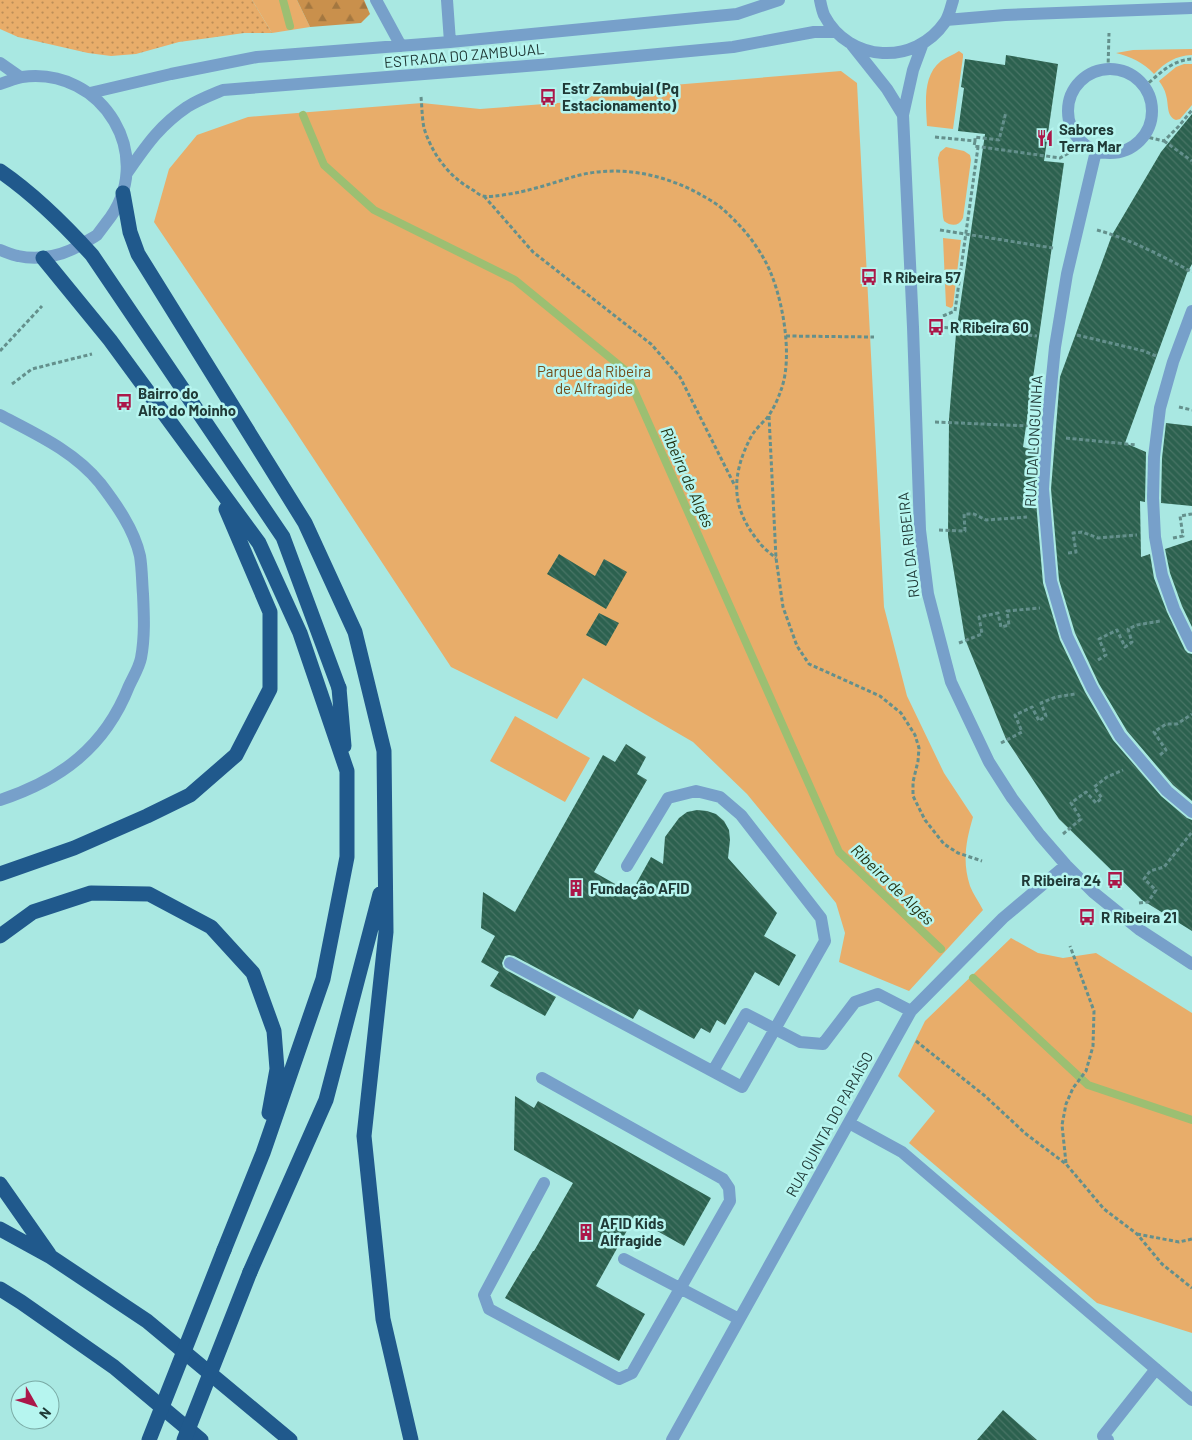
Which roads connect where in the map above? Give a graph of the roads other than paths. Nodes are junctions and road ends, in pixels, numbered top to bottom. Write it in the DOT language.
graph roads {
  1 [pos="376,0"];
  2 [pos="448,0"];
  3 [pos="778,0"];
  4 [pos="820,0"];
  5 [pos="953,0"];
  6 [pos="1192,8"];
  7 [pos="946,20"];
  8 [pos="836,32"];
  9 [pos="450,42"];
  10 [pos="923,43"];
  11 [pos="852,45"];
  12 [pos="400,46"];
  13 [pos="0,63"];
  14 [pos="20,77"];
  15 [pos="0,84"];
  16 [pos="90,93"];
  17 [pos="903,115"];
  18 [pos="1096,150"];
  19 [pos="0,171"];
  20 [pos="127,174"];
  21 [pos="123,193"];
  22 [pos="0,250"];
  23 [pos="19,256"];
  24 [pos="0,258"];
  25 [pos="43,258"];
  26 [pos="1192,311"];
  27 [pos="0,416"];
  28 [pos="210,476"];
  29 [pos="1192,646"];
  30 [pos="347,771"];
  31 [pos="0,800"];
  32 [pos="1192,812"];
  33 [pos="1066,865"];
  34 [pos="627,866"];
  35 [pos="0,874"];
  36 [pos="385,876"];
  37 [pos="0,936"];
  38 [pos="510,963"];
  39 [pos="1192,964"];
  40 [pos="911,1011"];
  41 [pos="775,1029"];
  42 [pos="713,1071"];
  43 [pos="542,1078"];
  44 [pos="848,1122"];
  45 [pos="263,1154"];
  46 [pos="544,1183"];
  47 [pos="0,1184"];
  48 [pos="0,1229"];
  49 [pos="51,1257"];
  50 [pos="624,1259"];
  51 [pos="680,1288"];
  52 [pos="0,1290"];
  53 [pos="739,1319"];
  54 [pos="1156,1369"];
  55 [pos="1192,1400"];
  56 [pos="149,1440"];
  57 [pos="184,1440"];
  58 [pos="201,1440"];
  59 [pos="290,1440"];
  60 [pos="411,1440"];
  61 [pos="672,1440"];
  62 [pos="1108,1440"];
  1 -- 12 [label="street"];
  2 -- 9 [label="street"];
  3 -- 9 [label="street, ESTRADA DO ZAMBUJAL"];
  4 -- 8 [label="street"];
  5 -- 7 [label="street"];
  6 -- 7 [label="street"];
  7 -- 10 [label="street"];
  8 -- 11 [label="street"];
  8 -- 20 [label="street, ESTRADA DO ZAMBUJAL"];
  9 -- 12 [label="street, ESTRADA DO ZAMBUJAL"];
  10 -- 11 [label="street"];
  10 -- 17 [label="street, RUA DA RIBEIRA"];
  11 -- 17 [label="street, RUA DA RIBEIRA"];
  12 -- 16 [label="street, ESTRADA DO ZAMBUJAL"];
  13 -- 14 [label="street"];
  14 -- 15 [label="street"];
  14 -- 16 [label="street"];
  16 -- 20 [label="street"];
  17 -- 33 [label="street, RUA DA RIBEIRA"];
  18 -- 18 [label="street"];
  18 -- 32 [label="street, RUA DA LONGUINHA"];
  19 -- 30 [label="highway, bridge"];
  20 -- 21 [label="street"];
  21 -- 25 [label="street"];
  21 -- 36 [label="highway"];
  22 -- 23 [label="street"];
  23 -- 24 [label="street"];
  23 -- 25 [label="street"];
  25 -- 28 [label="highway"];
  26 -- 29 [label="street"];
  27 -- 31 [label="street"];
  28 -- 30 [label="highway"];
  28 -- 35 [label="highway"];
  30 -- 45 [label="highway"];
  33 -- 39 [label="street, RUA DA RIBEIRA"];
  33 -- 40 [label="street, RUA QUINTA DO PARAÍSO"];
  34 -- 41 [label="street"];
  36 -- 57 [label="highway, bridge"];
  36 -- 60 [label="highway"];
  37 -- 45 [label="highway"];
  38 -- 42 [label="street"];
  40 -- 41 [label="street"];
  40 -- 44 [label="street, RUA QUINTA DO PARAÍSO"];
  41 -- 42 [label="street"];
  41 -- 42 [label="street"];
  43 -- 51 [label="street"];
  44 -- 53 [label="street, RUA QUINTA DO PARAÍSO"];
  44 -- 54 [label="street"];
  45 -- 56 [label="highway, bridge"];
  46 -- 51 [label="street"];
  47 -- 49 [label="highway"];
  48 -- 49 [label="highway"];
  49 -- 59 [label="highway"];
  50 -- 51 [label="street"];
  51 -- 53 [label="street"];
  52 -- 58 [label="highway"];
  53 -- 61 [label="street, RUA QUINTA DO PARAÍSO"];
  54 -- 55 [label="street"];
  54 -- 62 [label="street"];
}
